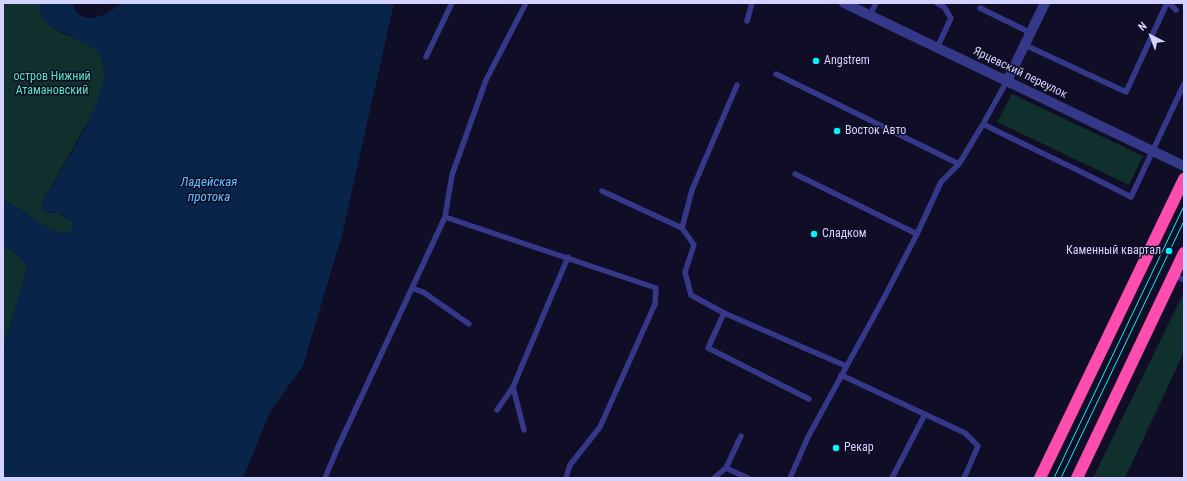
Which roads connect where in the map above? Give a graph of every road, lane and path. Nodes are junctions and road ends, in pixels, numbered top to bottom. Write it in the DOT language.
graph roads {
  1 [pos="452,3"];
  2 [pos="526,3"];
  3 [pos="752,3"];
  4 [pos="844,3"];
  5 [pos="876,3"];
  6 [pos="937,3"];
  7 [pos="1045,3"];
  8 [pos="1168,3"];
  9 [pos="980,8"];
  10 [pos="1176,10"];
  11 [pos="870,16"];
  12 [pos="747,20"];
  13 [pos="1030,33"];
  14 [pos="1025,45"];
  15 [pos="937,48"];
  16 [pos="426,57"];
  17 [pos="776,74"];
  18 [pos="1007,81"];
  19 [pos="1184,84"];
  20 [pos="737,85"];
  21 [pos="983,124"];
  22 [pos="1153,151"];
  23 [pos="959,164"];
  24 [pos="1184,166"];
  25 [pos="794,174"];
  26 [pos="1184,178"];
  27 [pos="602,191"];
  28 [pos="445,217"];
  29 [pos="682,228"];
  30 [pos="917,234"];
  31 [pos="1184,254"];
  32 [pos="568,257"];
  33 [pos="1179,277"];
  34 [pos="412,288"];
  35 [pos="724,313"];
  36 [pos="469,324"];
  37 [pos="846,366"];
  38 [pos="841,374"];
  39 [pos="513,387"];
  40 [pos="809,399"];
  41 [pos="497,410"];
  42 [pos="925,414"];
  43 [pos="524,430"];
  44 [pos="741,436"];
  45 [pos="726,468"];
  46 [pos="325,478"];
  47 [pos="566,478"];
  48 [pos="714,478"];
  49 [pos="748,478"];
  50 [pos="790,478"];
  51 [pos="892,478"];
  52 [pos="964,478"];
  53 [pos="1040,478"];
  54 [pos="1077,478"];
  1 -- 16 [label="lane"];
  2 -- 28 [label="lane"];
  3 -- 12 [label="lane"];
  4 -- 11 [label="street, Ярцевский переулок"];
  5 -- 11 [label="lane"];
  6 -- 15 [label="lane"];
  7 -- 13 [label="street"];
  8 -- 10 [label="lane"];
  8 -- 14 [label="lane"];
  9 -- 13 [label="lane"];
  11 -- 15 [label="street, Ярцевский переулок"];
  13 -- 14 [label="street"];
  14 -- 18 [label="street"];
  15 -- 18 [label="street, Ярцевский переулок"];
  17 -- 23 [label="lane"];
  18 -- 21 [label="lane"];
  18 -- 22 [label="street, Ярцевский переулок"];
  19 -- 22 [label="lane"];
  20 -- 29 [label="lane"];
  21 -- 22 [label="lane"];
  21 -- 23 [label="lane"];
  22 -- 24 [label="street, Ярцевский переулок"];
  23 -- 30 [label="lane"];
  25 -- 30 [label="lane"];
  26 -- 53 [label="highway"];
  27 -- 29 [label="lane"];
  28 -- 32 [label="lane"];
  28 -- 34 [label="lane"];
  29 -- 35 [label="lane"];
  30 -- 37 [label="lane"];
  31 -- 33 [label="highway"];
  32 -- 39 [label="lane"];
  32 -- 47 [label="lane"];
  33 -- 54 [label="highway"];
  34 -- 36 [label="lane"];
  34 -- 46 [label="lane"];
  35 -- 37 [label="lane"];
  35 -- 40 [label="lane"];
  37 -- 38 [label="lane"];
  38 -- 42 [label="lane"];
  38 -- 50 [label="lane"];
  39 -- 41 [label="lane"];
  39 -- 43 [label="lane"];
  42 -- 51 [label="lane"];
  42 -- 52 [label="lane"];
  44 -- 45 [label="lane"];
  45 -- 48 [label="lane"];
  45 -- 49 [label="lane"];
}
